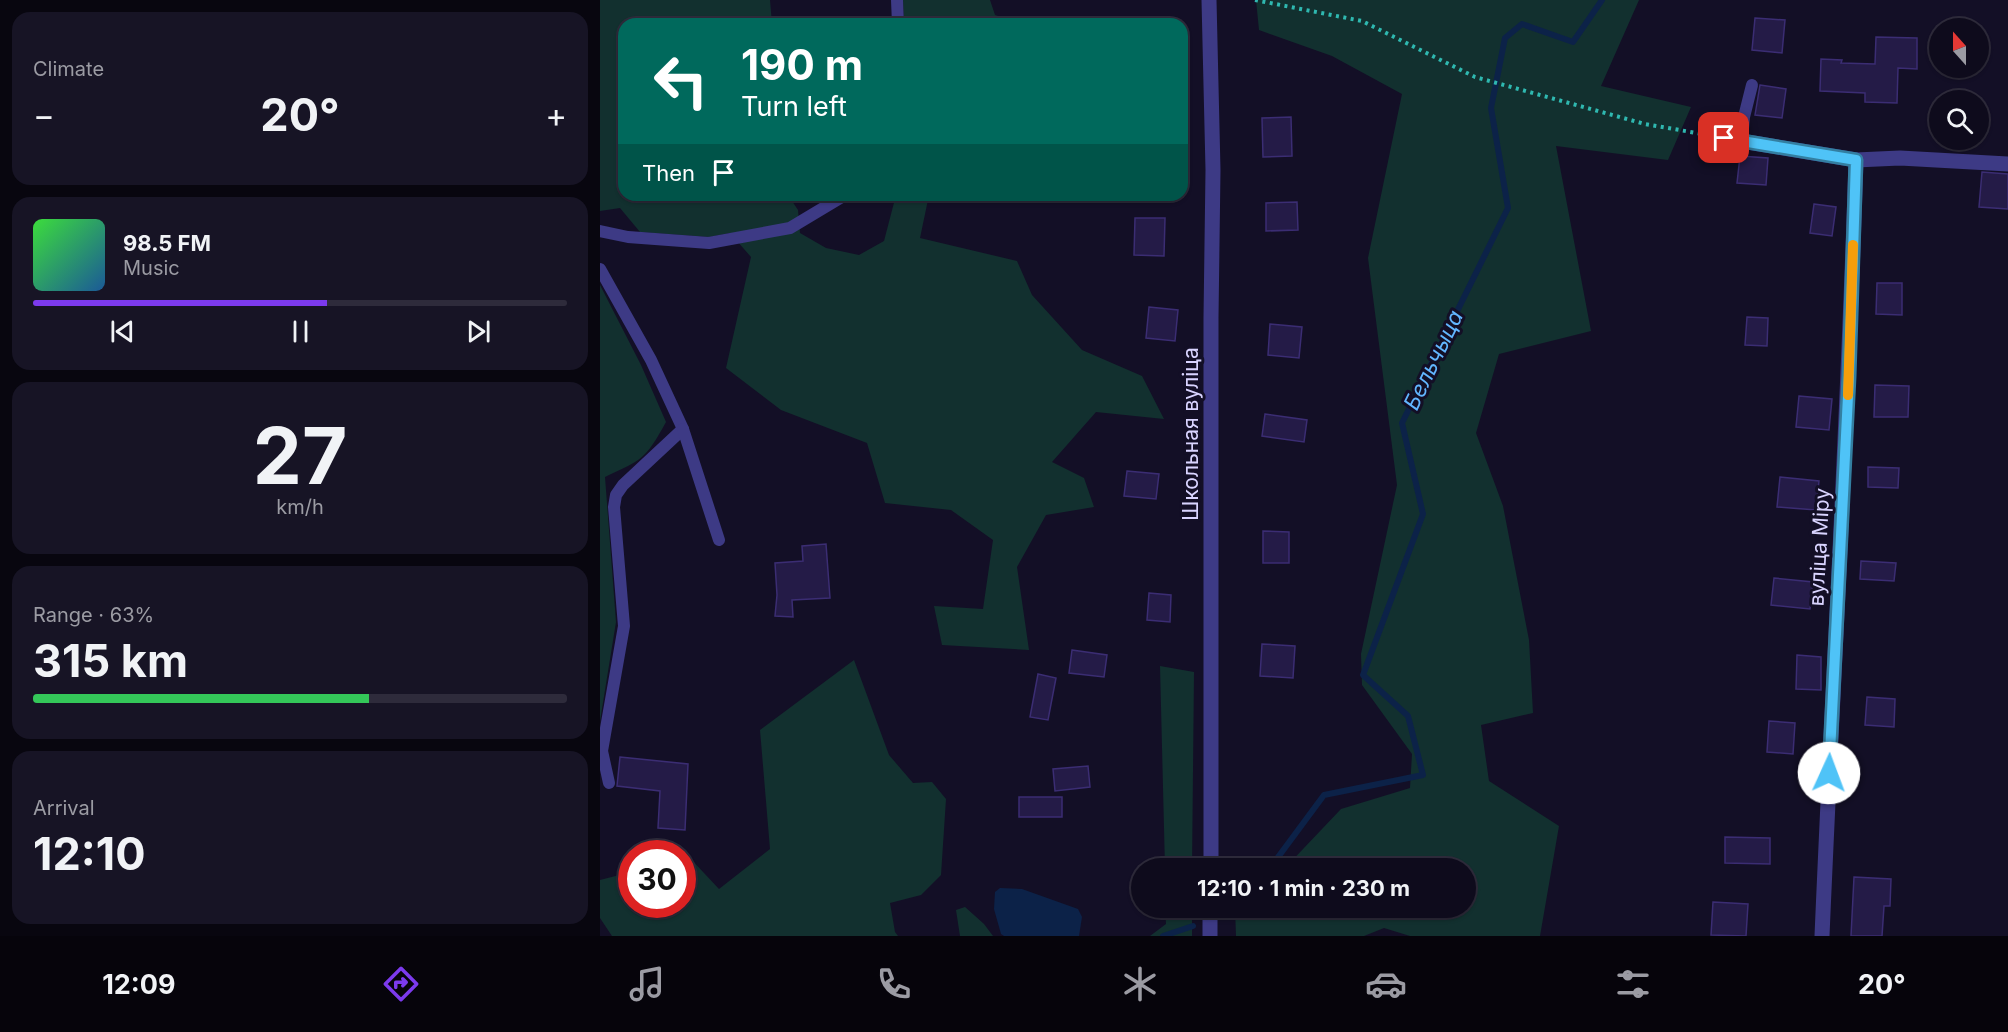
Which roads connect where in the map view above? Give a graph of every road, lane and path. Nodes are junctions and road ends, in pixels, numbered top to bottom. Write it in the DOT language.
graph roads {
  1 [pos="897,0"];
  2 [pos="1209,0"];
  3 [pos="1255,0"];
  4 [pos="898,18"];
  5 [pos="1752,85"];
  6 [pos="1724,138"];
  7 [pos="1742,141"];
  8 [pos="1856,160"];
  9 [pos="2008,164"];
  10 [pos="835,201"];
  11 [pos="600,231"];
  12 [pos="600,269"];
  13 [pos="683,429"];
  14 [pos="719,540"];
  15 [pos="609,783"];
  16 [pos="1211,858"];
  17 [pos="1210,918"];
  18 [pos="1210,936"];
  19 [pos="1822,936"];
  1 -- 4 [label="lane"];
  2 -- 16 [label="street, Школьная вуліца"];
  3 -- 6 [label="path"];
  5 -- 7 [label="lane"];
  6 -- 7 [label="street"];
  7 -- 8 [label="street"];
  8 -- 9 [label="street"];
  8 -- 19 [label="street, вуліца Міру"];
  10 -- 11 [label="lane"];
  12 -- 13 [label="lane"];
  13 -- 14 [label="lane"];
  13 -- 15 [label="lane"];
  17 -- 18 [label="street"];
}
